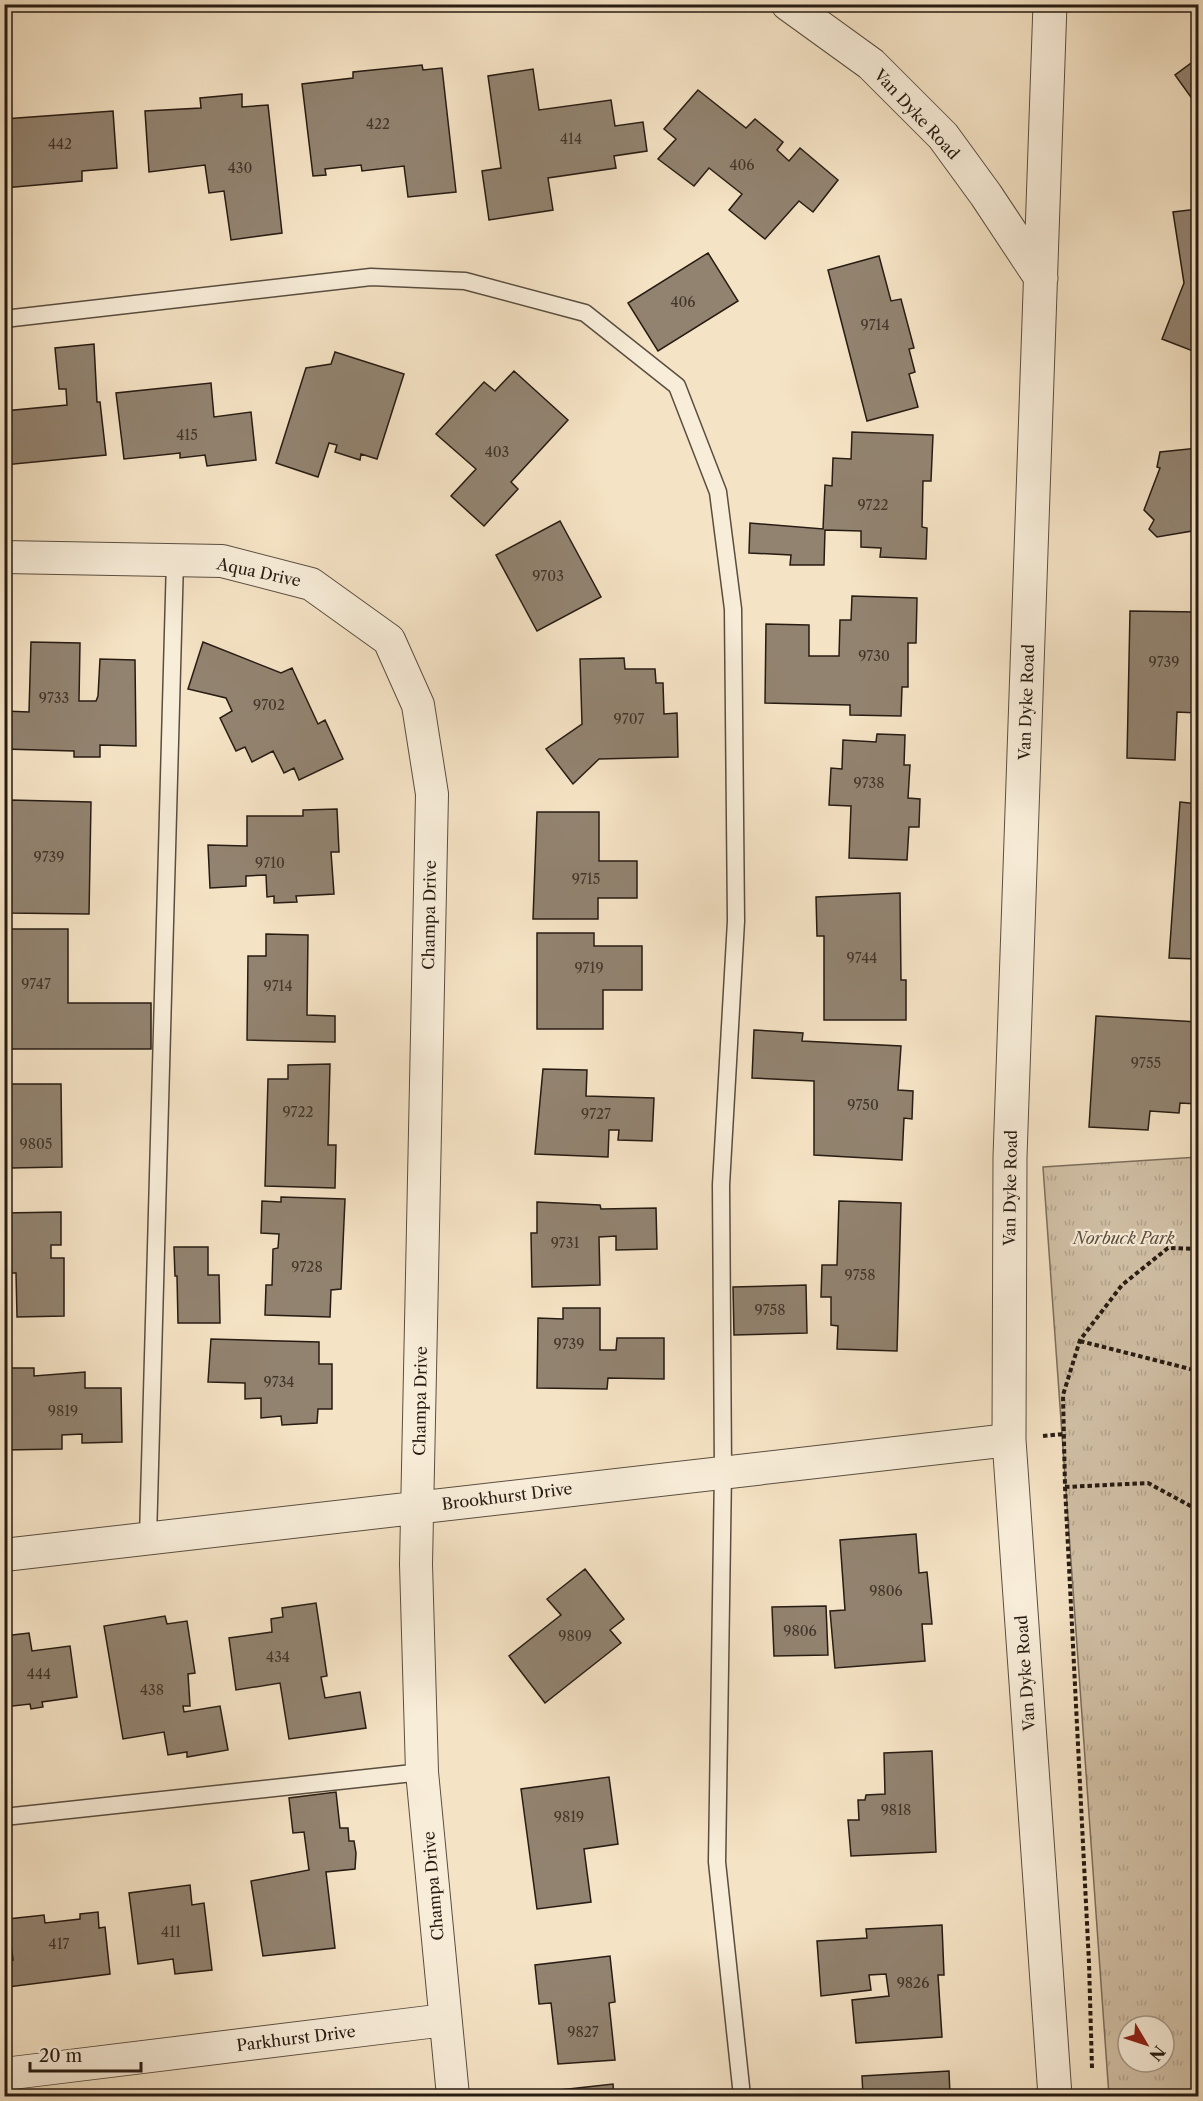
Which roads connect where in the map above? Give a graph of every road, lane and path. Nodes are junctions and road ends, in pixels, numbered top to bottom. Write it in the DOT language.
graph roads {
  1 [pos="788,4"];
  2 [pos="1050,4"];
  3 [pos="1041,278"];
  4 [pos="4,319"];
  5 [pos="4,557"];
  6 [pos="175,560"];
  7 [pos="418,705"];
  8 [pos="1198,1249"];
  9 [pos="1080,1340"];
  10 [pos="1198,1371"];
  11 [pos="1009,1440"];
  12 [pos="723,1471"];
  13 [pos="1065,1487"];
  14 [pos="418,1506"];
  15 [pos="1198,1510"];
  16 [pos="148,1538"];
  17 [pos="4,1555"];
  18 [pos="422,1772"];
  19 [pos="4,1817"];
  20 [pos="445,2020"];
  21 [pos="4,2074"];
  22 [pos="1092,2074"];
  23 [pos="453,2097"];
  24 [pos="742,2097"];
  25 [pos="1055,2097"];
  1 -- 3 [label="street, Van Dyke Road"];
  2 -- 3 [label="street, Van Dyke Road"];
  3 -- 11 [label="street, Van Dyke Road"];
  4 -- 12 [label="lane"];
  5 -- 6 [label="street, Aqua Drive"];
  6 -- 7 [label="street, Aqua Drive"];
  6 -- 16 [label="lane"];
  7 -- 14 [label="street, Champa Drive"];
  8 -- 9 [label="path"];
  9 -- 10 [label="path"];
  9 -- 13 [label="path"];
  11 -- 12 [label="street, Brookhurst Drive"];
  11 -- 25 [label="street, Van Dyke Road"];
  12 -- 14 [label="street, Brookhurst Drive"];
  12 -- 24 [label="lane"];
  13 -- 15 [label="path"];
  13 -- 22 [label="path"];
  14 -- 16 [label="street, Brookhurst Drive"];
  14 -- 18 [label="street, Champa Drive"];
  16 -- 17 [label="street, Brookhurst Drive"];
  18 -- 19 [label="lane"];
  18 -- 20 [label="street, Champa Drive"];
  20 -- 21 [label="street, Parkhurst Drive"];
  20 -- 23 [label="street, Champa Drive"];
}
